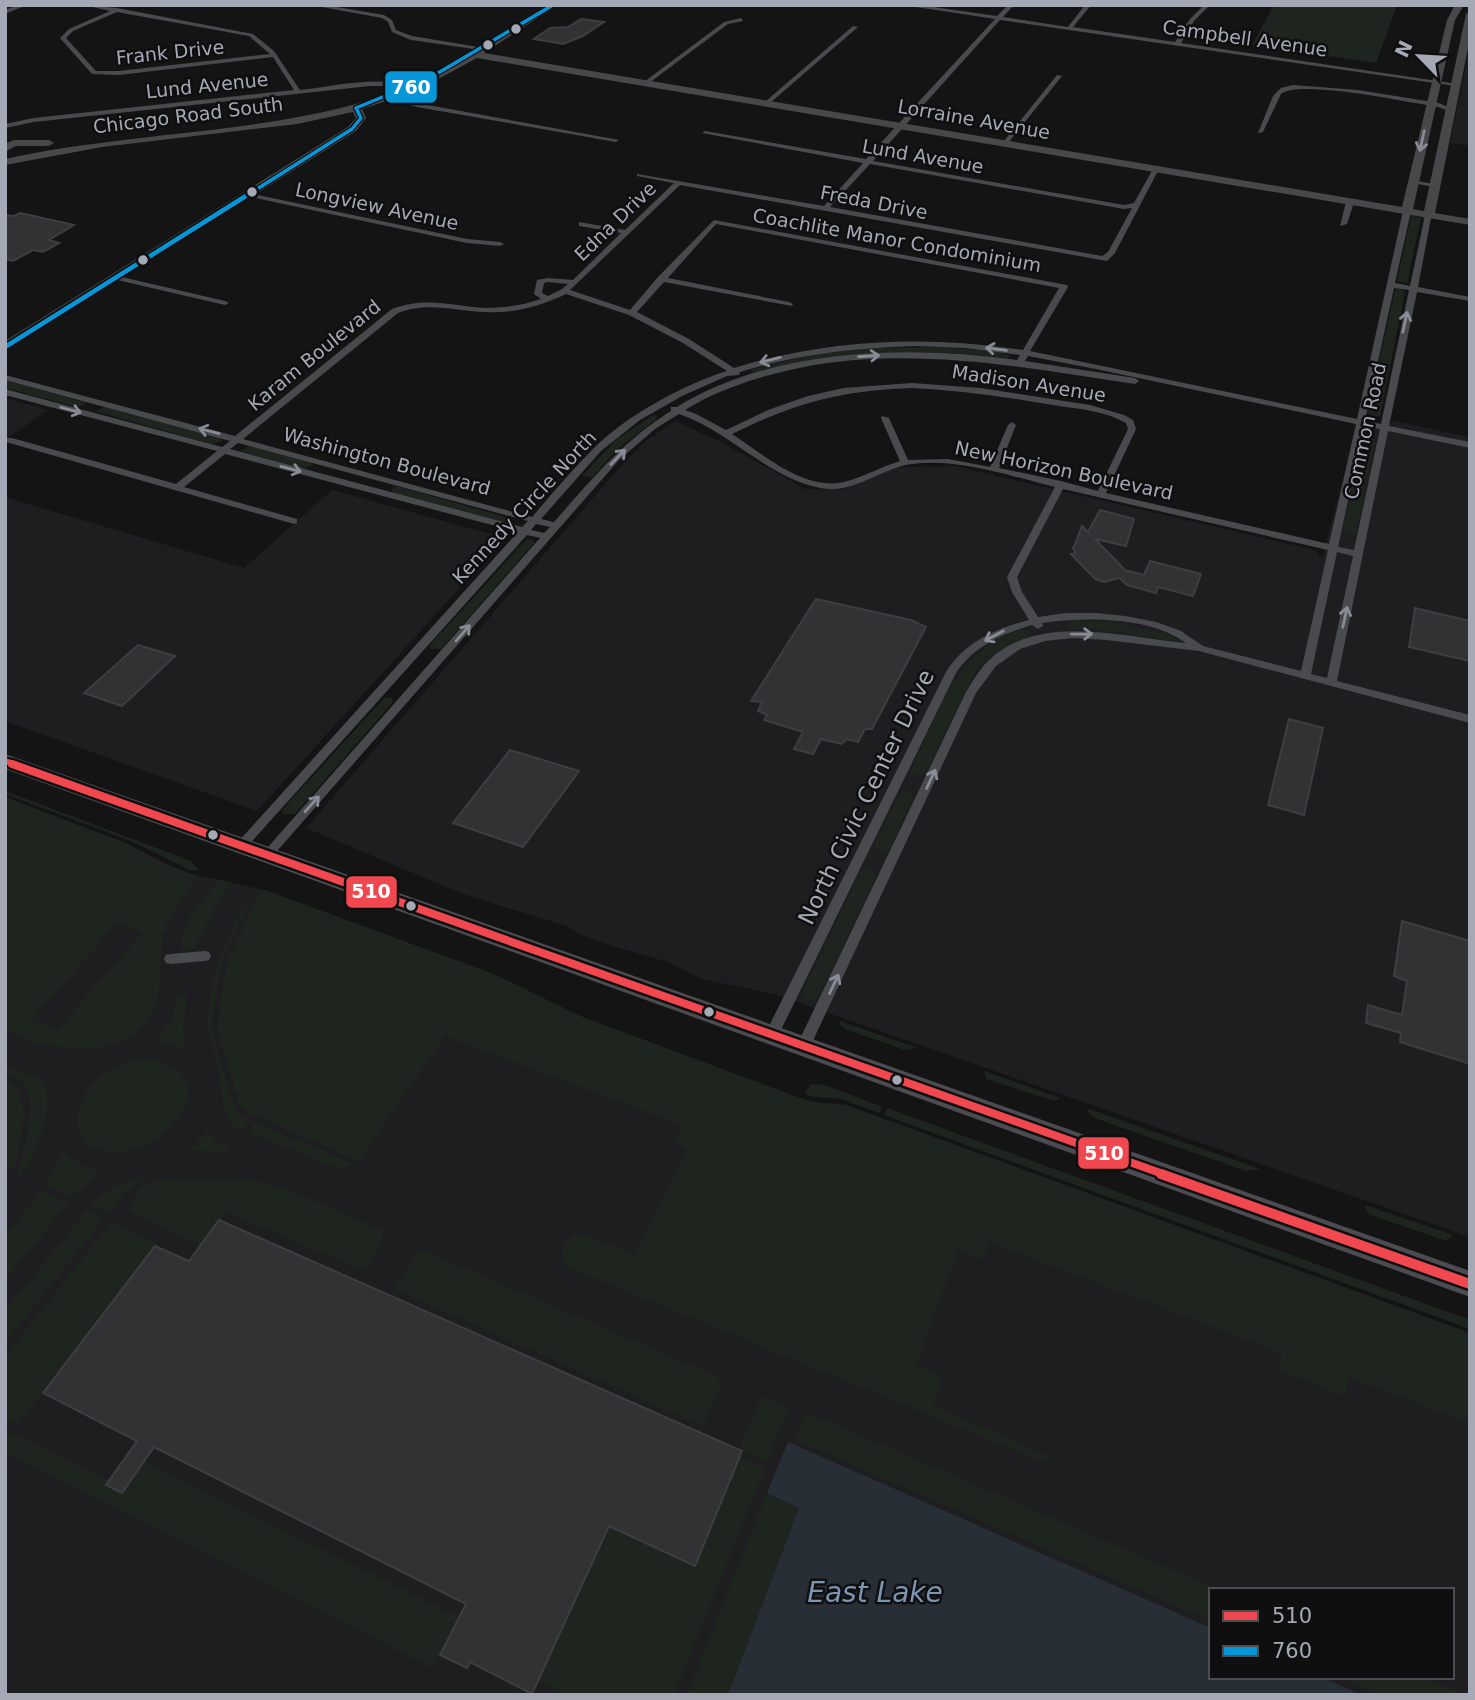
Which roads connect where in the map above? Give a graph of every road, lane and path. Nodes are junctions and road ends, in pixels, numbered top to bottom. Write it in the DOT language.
graph roads {
  1 [pos="24,5"];
  2 [pos="88,5"];
  3 [pos="314,5"];
  4 [pos="553,5"];
  5 [pos="906,5"];
  6 [pos="1011,5"];
  7 [pos="1088,5"];
  8 [pos="1207,5"];
  9 [pos="1460,5"];
  10 [pos="117,10"];
  11 [pos="5,12"];
  12 [pos="1452,18"];
  13 [pos="1469,18"];
  14 [pos="998,19"];
  15 [pos="741,20"];
  16 [pos="192,23"];
  17 [pos="855,27"];
  18 [pos="180,29"];
  19 [pos="1069,29"];
  20 [pos="1177,44"];
  21 [pos="473,50"];
  22 [pos="273,55"];
  23 [pos="1059,76"];
  24 [pos="650,79"];
  25 [pos="1436,81"];
  26 [pos="1455,84"];
  27 [pos="413,88"];
  28 [pos="298,91"];
  29 [pos="390,98"];
  30 [pos="771,100"];
  31 [pos="1430,104"];
  32 [pos="356,108"];
  33 [pos="1449,109"];
  34 [pos="902,122"];
  35 [pos="5,128"];
  36 [pos="1260,132"];
  37 [pos="705,133"];
  38 [pos="1008,139"];
  39 [pos="120,140"];
  40 [pos="616,140"];
  41 [pos="10,146"];
  42 [pos="24,157"];
  43 [pos="5,162"];
  44 [pos="867,162"];
  45 [pos="1157,167"];
  46 [pos="639,175"];
  47 [pos="1225,176"];
  48 [pos="1414,182"];
  49 [pos="678,183"];
  50 [pos="1434,185"];
  51 [pos="248,195"];
  52 [pos="1350,202"];
  53 [pos="1137,205"];
  54 [pos="1408,206"];
  55 [pos="825,209"];
  56 [pos="1430,210"];
  57 [pos="1470,211"];
  58 [pos="1470,222"];
  59 [pos="582,224"];
  60 [pos="1343,224"];
  61 [pos="626,232"];
  62 [pos="499,244"];
  63 [pos="116,278"];
  64 [pos="661,279"];
  65 [pos="574,282"];
  66 [pos="1392,285"];
  67 [pos="1412,289"];
  68 [pos="565,291"];
  69 [pos="548,299"];
  70 [pos="1470,299"];
  71 [pos="225,303"];
  72 [pos="789,304"];
  73 [pos="632,313"];
  74 [pos="5,347"];
  75 [pos="1024,354"];
  76 [pos="1019,363"];
  77 [pos="733,371"];
  78 [pos="5,377"];
  79 [pos="744,380"];
  80 [pos="1170,383"];
  81 [pos="5,392"];
  82 [pos="657,405"];
  83 [pos="679,410"];
  84 [pos="885,418"];
  85 [pos="1360,422"];
  86 [pos="1012,425"];
  87 [pos="1384,427"];
  88 [pos="725,434"];
  89 [pos="238,439"];
  90 [pos="9,440"];
  91 [pos="1470,445"];
  92 [pos="223,451"];
  93 [pos="905,463"];
  94 [pos="994,469"];
  95 [pos="570,480"];
  96 [pos="1061,484"];
  97 [pos="591,486"];
  98 [pos="177,488"];
  99 [pos="1101,494"];
  100 [pos="535,519"];
  101 [pos="295,521"];
  102 [pos="556,526"];
  103 [pos="523,532"];
  104 [pos="547,537"];
  105 [pos="1334,548"];
  106 [pos="1358,554"];
  107 [pos="1036,621"];
  108 [pos="1045,638"];
  109 [pos="1199,648"];
  110 [pos="414,653"];
  111 [pos="439,660"];
  112 [pos="1305,677"];
  113 [pos="1331,684"];
  114 [pos="386,685"];
  115 [pos="411,693"];
  116 [pos="1470,719"];
  117 [pos="5,761"];
  118 [pos="241,846"];
  119 [pos="267,855"];
  120 [pos="204,956"];
  121 [pos="171,959"];
  122 [pos="772,1034"];
  123 [pos="804,1045"];
  124 [pos="1470,1284"];
  1 -- 11 [label="street"];
  2 -- 10 [label="street"];
  3 -- 21 [label="street"];
  4 -- 21 [label="street, Chicago Road South"];
  5 -- 14 [label="street, Campbell Avenue"];
  6 -- 14 [label="street"];
  7 -- 19 [label="street"];
  8 -- 20 [label="street"];
  9 -- 12 [label="street, Common Road"];
  10 -- 16 [label="street"];
  10 -- 22 [label="street, Frank Drive"];
  12 -- 13 [label="street"];
  12 -- 25 [label="street, Common Road"];
  13 -- 26 [label="street, Common Road"];
  14 -- 19 [label="street, Campbell Avenue"];
  14 -- 34 [label="street"];
  15 -- 24 [label="street"];
  16 -- 18 [label="street"];
  16 -- 22 [label="street"];
  17 -- 30 [label="street"];
  19 -- 20 [label="street, Campbell Avenue"];
  20 -- 25 [label="street, Campbell Avenue"];
  21 -- 24 [label="street, Lorraine Avenue"];
  21 -- 27 [label="street, Chicago Road South"];
  22 -- 28 [label="street"];
  23 -- 38 [label="street"];
  24 -- 30 [label="street, Lorraine Avenue"];
  25 -- 26 [label="street, Campbell Avenue"];
  25 -- 31 [label="street, Common Road"];
  26 -- 33 [label="street, Common Road"];
  27 -- 28 [label="street, Lund Avenue"];
  27 -- 29 [label="street, Chicago Road South"];
  28 -- 35 [label="street, Lund Avenue"];
  29 -- 32 [label="street, Chicago Road South"];
  29 -- 40 [label="street"];
  30 -- 34 [label="street, Lorraine Avenue"];
  31 -- 33 [label="street"];
  31 -- 36 [label="street"];
  31 -- 48 [label="street, Common Road, one-way"];
  32 -- 39 [label="street, Chicago Road South"];
  32 -- 51 [label="street"];
  33 -- 50 [label="street, Common Road"];
  34 -- 38 [label="street, Lorraine Avenue"];
  34 -- 44 [label="street"];
  35 -- 41 [label="street"];
  37 -- 44 [label="street, Lund Avenue"];
  38 -- 45 [label="street, Lorraine Avenue"];
  38 -- 47 [label="street, Lorraine Avenue"];
  39 -- 41 [label="street"];
  39 -- 42 [label="street, Chicago Road South"];
  41 -- 42 [label="street"];
  42 -- 43 [label="street, Chicago Road South"];
  44 -- 53 [label="street, Lund Avenue"];
  44 -- 55 [label="street"];
  45 -- 47 [label="street, Lorraine Avenue"];
  45 -- 53 [label="street"];
  46 -- 49 [label="street, Freda Drive"];
  47 -- 52 [label="street, Lorraine Avenue"];
  47 -- 54 [label="street, Lorraine Avenue"];
  48 -- 50 [label="street"];
  48 -- 54 [label="street, Common Road"];
  49 -- 55 [label="street, Freda Drive"];
  49 -- 61 [label="street, Edna Drive"];
  50 -- 56 [label="street, Common Road"];
  51 -- 62 [label="street, Longview Avenue"];
  51 -- 63 [label="street"];
  52 -- 54 [label="street, Lorraine Avenue"];
  52 -- 60 [label="street"];
  53 -- 55 [label="street, Freda Drive"];
  54 -- 56 [label="street, Lorraine Avenue"];
  54 -- 66 [label="street, Common Road"];
  56 -- 57 [label="street, Lorraine Avenue"];
  56 -- 58 [label="street, Lorraine Avenue"];
  56 -- 67 [label="street, Common Road"];
  59 -- 61 [label="street"];
  61 -- 65 [label="street, Edna Drive"];
  63 -- 71 [label="street"];
  63 -- 74 [label="street"];
  64 -- 72 [label="street"];
  64 -- 73 [label="street, Coachlite Manor Condominium"];
  64 -- 75 [label="street, Coachlite Manor Condominium"];
  65 -- 68 [label="street, Edna Drive"];
  65 -- 69 [label="street, Edna Drive"];
  66 -- 67 [label="street"];
  66 -- 85 [label="street, Common Road"];
  67 -- 70 [label="street"];
  87 -- 67 [label="street, Common Road, one-way"];
  68 -- 69 [label="street, Karam Boulevard"];
  68 -- 73 [label="street"];
  69 -- 89 [label="street, Karam Boulevard"];
  73 -- 77 [label="street"];
  75 -- 76 [label="street, Coachlite Manor Condominium"];
  75 -- 77 [label="street, Kennedy Circle North, one-way"];
  75 -- 80 [label="street, Kennedy Circle North"];
  79 -- 76 [label="street, Kennedy Circle North, one-way"];
  76 -- 80 [label="street, Kennedy Circle North"];
  77 -- 79 [label="street"];
  77 -- 82 [label="street, Kennedy Circle North"];
  89 -- 78 [label="street, Washington Boulevard, one-way"];
  79 -- 83 [label="street, Kennedy Circle North"];
  80 -- 85 [label="street, Kennedy Circle North"];
  81 -- 92 [label="street, Washington Boulevard, one-way"];
  82 -- 83 [label="street, New Horizon Boulevard"];
  82 -- 95 [label="street, Kennedy Circle North"];
  83 -- 88 [label="street, New Horizon Boulevard"];
  97 -- 83 [label="street, Kennedy Circle North, one-way"];
  84 -- 93 [label="street"];
  85 -- 87 [label="street, Kennedy Circle North"];
  85 -- 105 [label="street, Common Road"];
  86 -- 94 [label="street"];
  87 -- 91 [label="street, Kennedy Circle North"];
  87 -- 106 [label="street, Common Road"];
  88 -- 93 [label="street, New Horizon Boulevard"];
  88 -- 99 [label="street, Madison Avenue"];
  89 -- 92 [label="street, Karam Boulevard"];
  89 -- 100 [label="street, Washington Boulevard"];
  90 -- 98 [label="street"];
  92 -- 98 [label="street, Karam Boulevard"];
  92 -- 103 [label="street, Washington Boulevard, one-way"];
  93 -- 94 [label="street, New Horizon Boulevard"];
  94 -- 96 [label="street, New Horizon Boulevard"];
  95 -- 97 [label="street"];
  95 -- 100 [label="street, Kennedy Circle North"];
  96 -- 99 [label="street, New Horizon Boulevard"];
  96 -- 107 [label="street"];
  97 -- 102 [label="street, Kennedy Circle North"];
  98 -- 101 [label="street"];
  99 -- 105 [label="street, New Horizon Boulevard"];
  100 -- 102 [label="street, Washington Boulevard"];
  100 -- 103 [label="street, Kennedy Circle North"];
  102 -- 104 [label="street, Kennedy Circle North"];
  103 -- 104 [label="street, Washington Boulevard"];
  103 -- 110 [label="street, Kennedy Circle North"];
  111 -- 104 [label="street, Kennedy Circle North, one-way"];
  105 -- 106 [label="street, New Horizon Boulevard"];
  105 -- 112 [label="street, Common Road"];
  113 -- 106 [label="street, Common Road, one-way"];
  107 -- 108 [label="street"];
  107 -- 109 [label="street, North Civic Center Drive"];
  107 -- 122 [label="street, North Civic Center Drive, one-way"];
  108 -- 109 [label="street, North Civic Center Drive, one-way"];
  123 -- 108 [label="street, North Civic Center Drive, one-way"];
  109 -- 112 [label="street, North Civic Center Drive"];
  110 -- 111 [label="street"];
  110 -- 114 [label="street, Kennedy Circle North"];
  111 -- 115 [label="street, Kennedy Circle North"];
  112 -- 113 [label="street, North Civic Center Drive"];
  113 -- 116 [label="street, North Civic Center Drive"];
  114 -- 115 [label="street"];
  114 -- 118 [label="street, Kennedy Circle North"];
  119 -- 115 [label="street, Kennedy Circle North, one-way"];
  117 -- 118 [label="main road"];
  118 -- 119 [label="main road"];
  119 -- 122 [label="main road"];
  120 -- 121 [label="street"];
  122 -- 123 [label="main road"];
  123 -- 124 [label="main road"];
}
